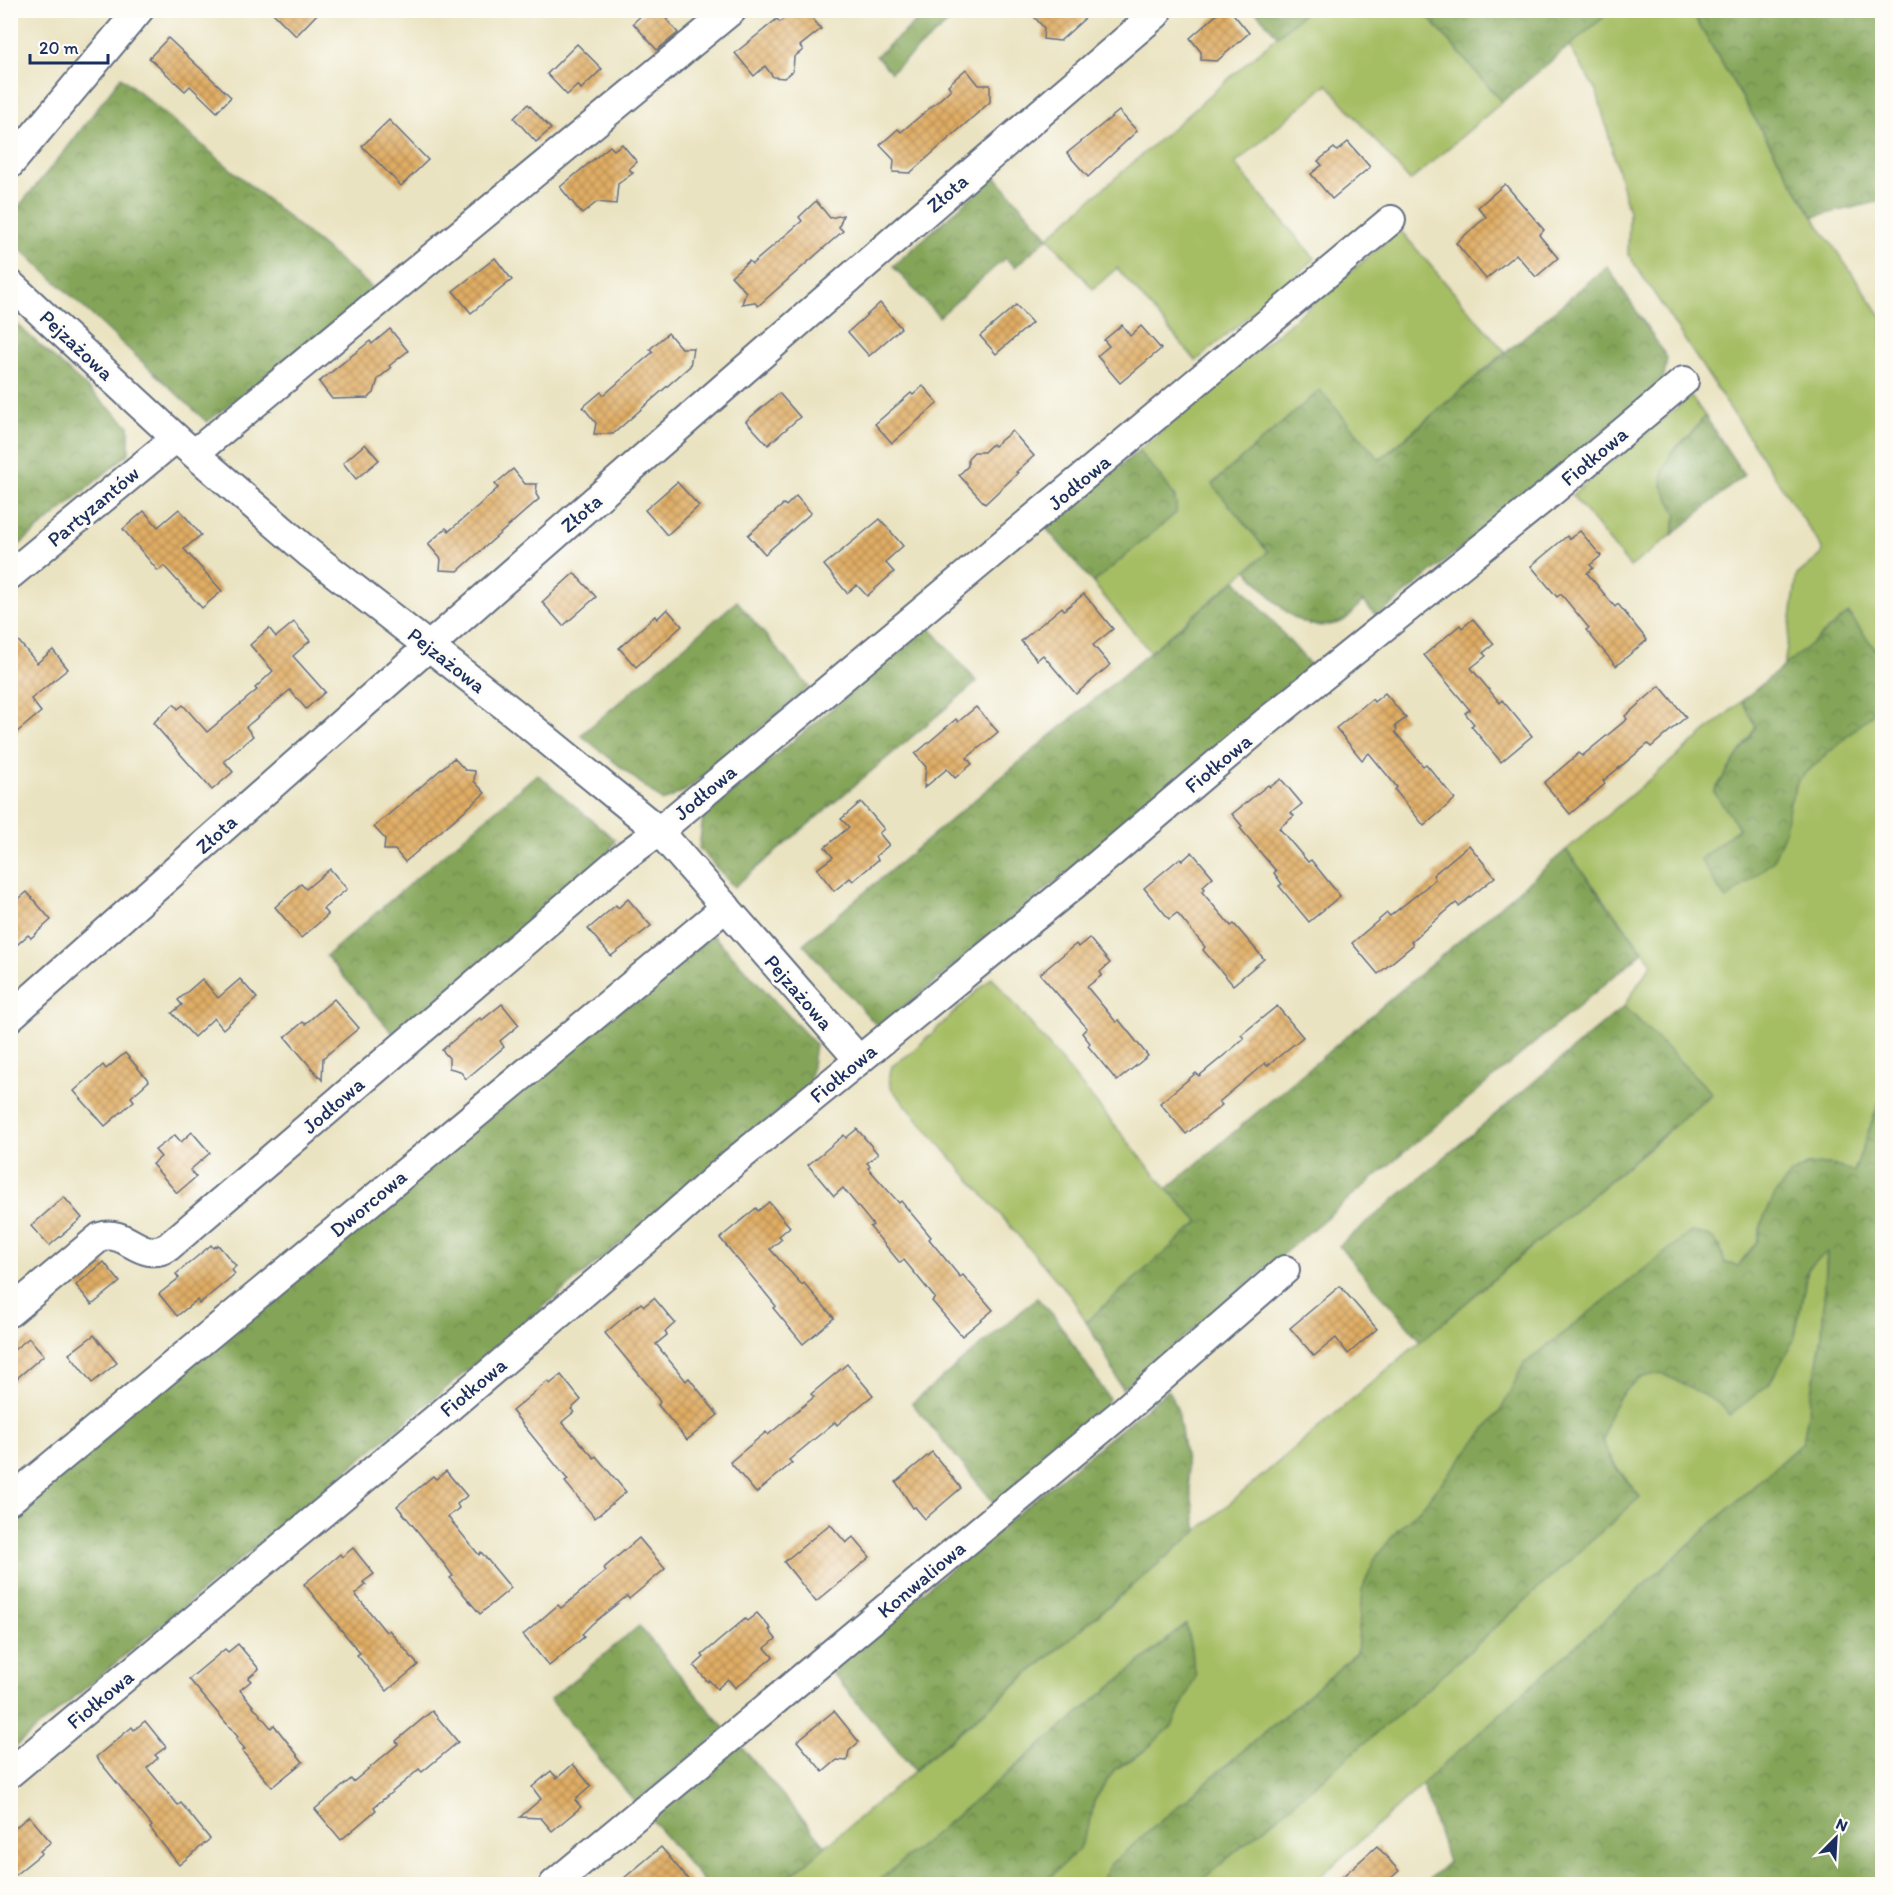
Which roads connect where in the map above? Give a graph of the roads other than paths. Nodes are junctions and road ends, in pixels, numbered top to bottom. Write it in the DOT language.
graph roads {
  1 [pos="139,10"];
  2 [pos="732,10"];
  3 [pos="1156,14"];
  4 [pos="10,164"];
  5 [pos="1391,220"];
  6 [pos="10,284"];
  7 [pos="1684,381"];
  8 [pos="185,445"];
  9 [pos="10,575"];
  10 [pos="428,645"];
  11 [pos="659,831"];
  12 [pos="726,907"];
  13 [pos="10,1017"];
  14 [pos="859,1060"];
  15 [pos="1285,1270"];
  16 [pos="10,1312"];
  17 [pos="10,1500"];
  18 [pos="10,1773"];
  19 [pos="554,1884"];
  1 -- 4 [label="street"];
  2 -- 8 [label="street, Partyzantów"];
  3 -- 10 [label="street, Złota"];
  5 -- 11 [label="street, Jodłowa"];
  6 -- 8 [label="street, Pejzażowa"];
  7 -- 14 [label="street, Fiołkowa"];
  8 -- 9 [label="street, Partyzantów"];
  8 -- 10 [label="street, Pejzażowa"];
  10 -- 11 [label="street, Pejzażowa"];
  10 -- 13 [label="street, Złota"];
  11 -- 12 [label="street, Pejzażowa"];
  11 -- 16 [label="street, Jodłowa"];
  12 -- 14 [label="street, Pejzażowa"];
  12 -- 17 [label="street, Dworcowa"];
  14 -- 18 [label="street, Fiołkowa"];
  15 -- 19 [label="street, Konwaliowa"];
}
